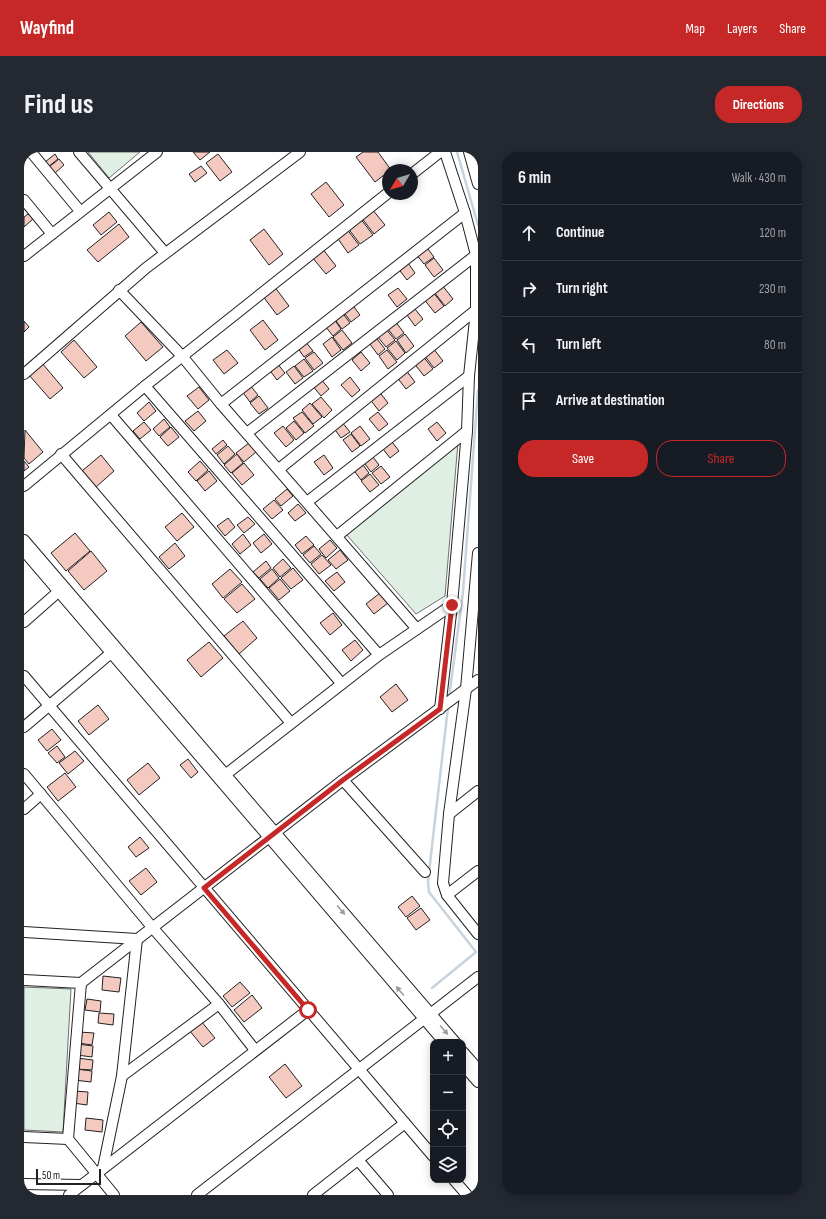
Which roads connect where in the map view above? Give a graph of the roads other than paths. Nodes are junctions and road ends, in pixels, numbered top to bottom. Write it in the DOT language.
graph roads {
  1 [pos="31,152"];
  2 [pos="79,152"];
  3 [pos="157,152"];
  4 [pos="300,152"];
  5 [pos="440,152"];
  6 [pos="445,152"];
  7 [pos="469,152"];
  8 [pos="418,169"];
  9 [pos="478,184"];
  10 [pos="110,188"];
  11 [pos="382,198"];
  12 [pos="24,200"];
  13 [pos="80,211"];
  14 [pos="465,213"];
  15 [pos="52,234"];
  16 [pos="165,253"];
  17 [pos="476,255"];
  18 [pos="24,256"];
  19 [pos="119,290"];
  20 [pos="476,310"];
  21 [pos="182,356"];
  22 [pos="24,374"];
  23 [pos="469,376"];
  24 [pos="145,386"];
  25 [pos="221,404"];
  26 [pos="110,415"];
  27 [pos="467,431"];
  28 [pos="247,434"];
  29 [pos="61,454"];
  30 [pos="280,469"];
  31 [pos="24,486"];
  32 [pos="307,502"];
  33 [pos="337,536"];
  34 [pos="24,540"];
  35 [pos="24,551"];
  36 [pos="478,553"];
  37 [pos="476,580"];
  38 [pos="58,592"];
  39 [pos="452,605"];
  40 [pos="24,622"];
  41 [pos="417,629"];
  42 [pos="111,653"];
  43 [pos="379,655"];
  44 [pos="24,676"];
  45 [pos="478,680"];
  46 [pos="342,684"];
  47 [pos="466,689"];
  48 [pos="49,705"];
  49 [pos="440,709"];
  50 [pos="291,723"];
  51 [pos="24,727"];
  52 [pos="24,774"];
  53 [pos="226,775"];
  54 [pos="343,780"];
  55 [pos="478,791"];
  56 [pos="41,794"];
  57 [pos="24,809"];
  58 [pos="449,814"];
  59 [pos="272,836"];
  60 [pos="478,871"];
  61 [pos="425,872"];
  62 [pos="204,888"];
  63 [pos="447,895"];
  64 [pos="152,927"];
  65 [pos="24,932"];
  66 [pos="478,934"];
  67 [pos="138,939"];
  68 [pos="478,977"];
  69 [pos="24,980"];
  70 [pos="82,983"];
  71 [pos="219,1004"];
  72 [pos="308,1010"];
  73 [pos="428,1017"];
  74 [pos="442,1039"];
  75 [pos="451,1039"];
  76 [pos="255,1050"];
  77 [pos="466,1055"];
  78 [pos="466,1068"];
  79 [pos="478,1069"];
  80 [pos="359,1070"];
  81 [pos="122,1076"];
  82 [pos="478,1082"];
  83 [pos="405,1123"];
  84 [pos="24,1137"];
  85 [pos="68,1139"];
  86 [pos="430,1152"];
  87 [pos="358,1160"];
  88 [pos="99,1171"];
  89 [pos="457,1183"];
  90 [pos="24,1184"];
  91 [pos="81,1185"];
  92 [pos="319,1193"];
  93 [pos="69,1195"];
  94 [pos="114,1195"];
  95 [pos="197,1195"];
  96 [pos="388,1195"];
  97 [pos="467,1195"];
  1 -- 13 [label="street"];
  2 -- 10 [label="street"];
  3 -- 10 [label="street"];
  4 -- 16 [label="street"];
  5 -- 8 [label="street"];
  6 -- 14 [label="street"];
  7 -- 9 [label="street"];
  10 -- 13 [label="street"];
  10 -- 16 [label="street"];
  11 -- 21 [label="street"];
  12 -- 15 [label="street"];
  13 -- 15 [label="street"];
  14 -- 17 [label="street"];
  14 -- 25 [label="street"];
  15 -- 18 [label="street"];
  16 -- 19 [label="street"];
  17 -- 20 [label="street"];
  17 -- 28 [label="street"];
  19 -- 21 [label="street"];
  19 -- 22 [label="street"];
  20 -- 23 [label="street"];
  20 -- 30 [label="street"];
  21 -- 24 [label="street"];
  21 -- 25 [label="street"];
  23 -- 27 [label="street"];
  23 -- 32 [label="street"];
  24 -- 26 [label="street"];
  24 -- 43 [label="street"];
  25 -- 28 [label="street"];
  26 -- 29 [label="street"];
  26 -- 46 [label="street"];
  27 -- 33 [label="street"];
  27 -- 39 [label="street"];
  28 -- 30 [label="street"];
  29 -- 31 [label="street"];
  29 -- 50 [label="street"];
  30 -- 32 [label="street"];
  32 -- 33 [label="street"];
  33 -- 41 [label="street"];
  34 -- 53 [label="street"];
  35 -- 38 [label="street"];
  36 -- 37 [label="street"];
  37 -- 47 [label="street"];
  38 -- 40 [label="street"];
  38 -- 42 [label="street"];
  39 -- 41 [label="street"];
  39 -- 49 [label="street"];
  41 -- 43 [label="street"];
  42 -- 48 [label="street"];
  42 -- 59 [label="street"];
  43 -- 46 [label="street"];
  44 -- 48 [label="street"];
  45 -- 47 [label="street"];
  46 -- 50 [label="street"];
  47 -- 49 [label="street"];
  47 -- 58 [label="street"];
  48 -- 51 [label="street"];
  48 -- 62 [label="street"];
  49 -- 54 [label="street"];
  50 -- 53 [label="street"];
  52 -- 56 [label="street"];
  53 -- 59 [label="street"];
  54 -- 59 [label="street"];
  54 -- 61 [label="street"];
  55 -- 58 [label="street"];
  56 -- 57 [label="street"];
  56 -- 64 [label="street"];
  58 -- 63 [label="street"];
  59 -- 62 [label="street"];
  59 -- 73 [label="street"];
  60 -- 63 [label="street"];
  62 -- 64 [label="street"];
  62 -- 72 [label="street"];
  63 -- 66 [label="street"];
  64 -- 67 [label="street"];
  64 -- 71 [label="street"];
  65 -- 67 [label="street"];
  67 -- 70 [label="street"];
  67 -- 81 [label="street"];
  68 -- 73 [label="street"];
  69 -- 70 [label="street"];
  70 -- 85 [label="street"];
  71 -- 76 [label="street"];
  71 -- 81 [label="street"];
  72 -- 76 [label="street"];
  72 -- 80 [label="street"];
  73 -- 74 [label="street"];
  73 -- 75 [label="street, one-way"];
  73 -- 80 [label="street"];
  76 -- 88 [label="street"];
  77 -- 79 [label="street"];
  78 -- 82 [label="street"];
  80 -- 83 [label="street"];
  80 -- 95 [label="street"];
  81 -- 88 [label="street"];
  83 -- 86 [label="street"];
  83 -- 87 [label="street"];
  84 -- 85 [label="street"];
  85 -- 88 [label="street"];
  87 -- 92 [label="street"];
  87 -- 96 [label="street"];
  88 -- 91 [label="street"];
  88 -- 94 [label="street"];
  89 -- 97 [label="street"];
  90 -- 91 [label="street"];
  91 -- 93 [label="street"];
}
